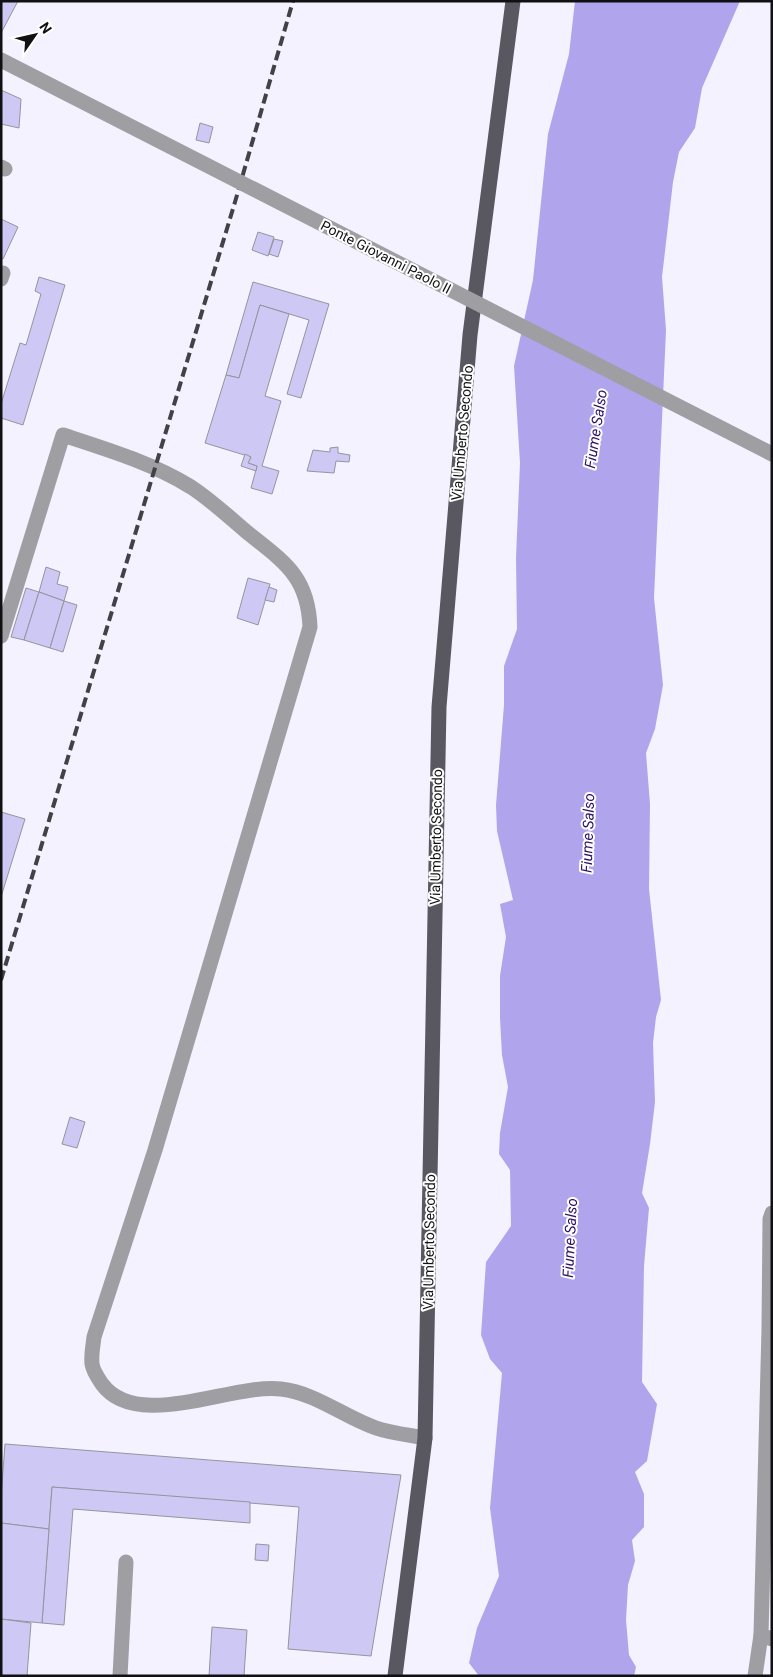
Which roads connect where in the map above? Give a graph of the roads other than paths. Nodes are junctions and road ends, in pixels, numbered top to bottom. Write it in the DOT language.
graph roads {
  1 [pos="513,1"];
  2 [pos="1,60"];
  3 [pos="772,454"];
  4 [pos="1,636"];
  5 [pos="772,1213"];
  6 [pos="771,1329"];
  7 [pos="425,1438"];
  8 [pos="126,1562"];
  9 [pos="766,1637"];
  10 [pos="120,1676"];
  11 [pos="395,1676"];
  12 [pos="755,1676"];
  1 -- 7 [label="main road, Via Umberto Secondo"];
  2 -- 3 [label="street, Ponte Giovanni Paolo II, bridge"];
  4 -- 7 [label="street"];
  5 -- 6 [label="street"];
  6 -- 9 [label="street"];
  7 -- 11 [label="main road, Via Umberto Secondo"];
  8 -- 10 [label="street"];
  9 -- 12 [label="street"];
}
